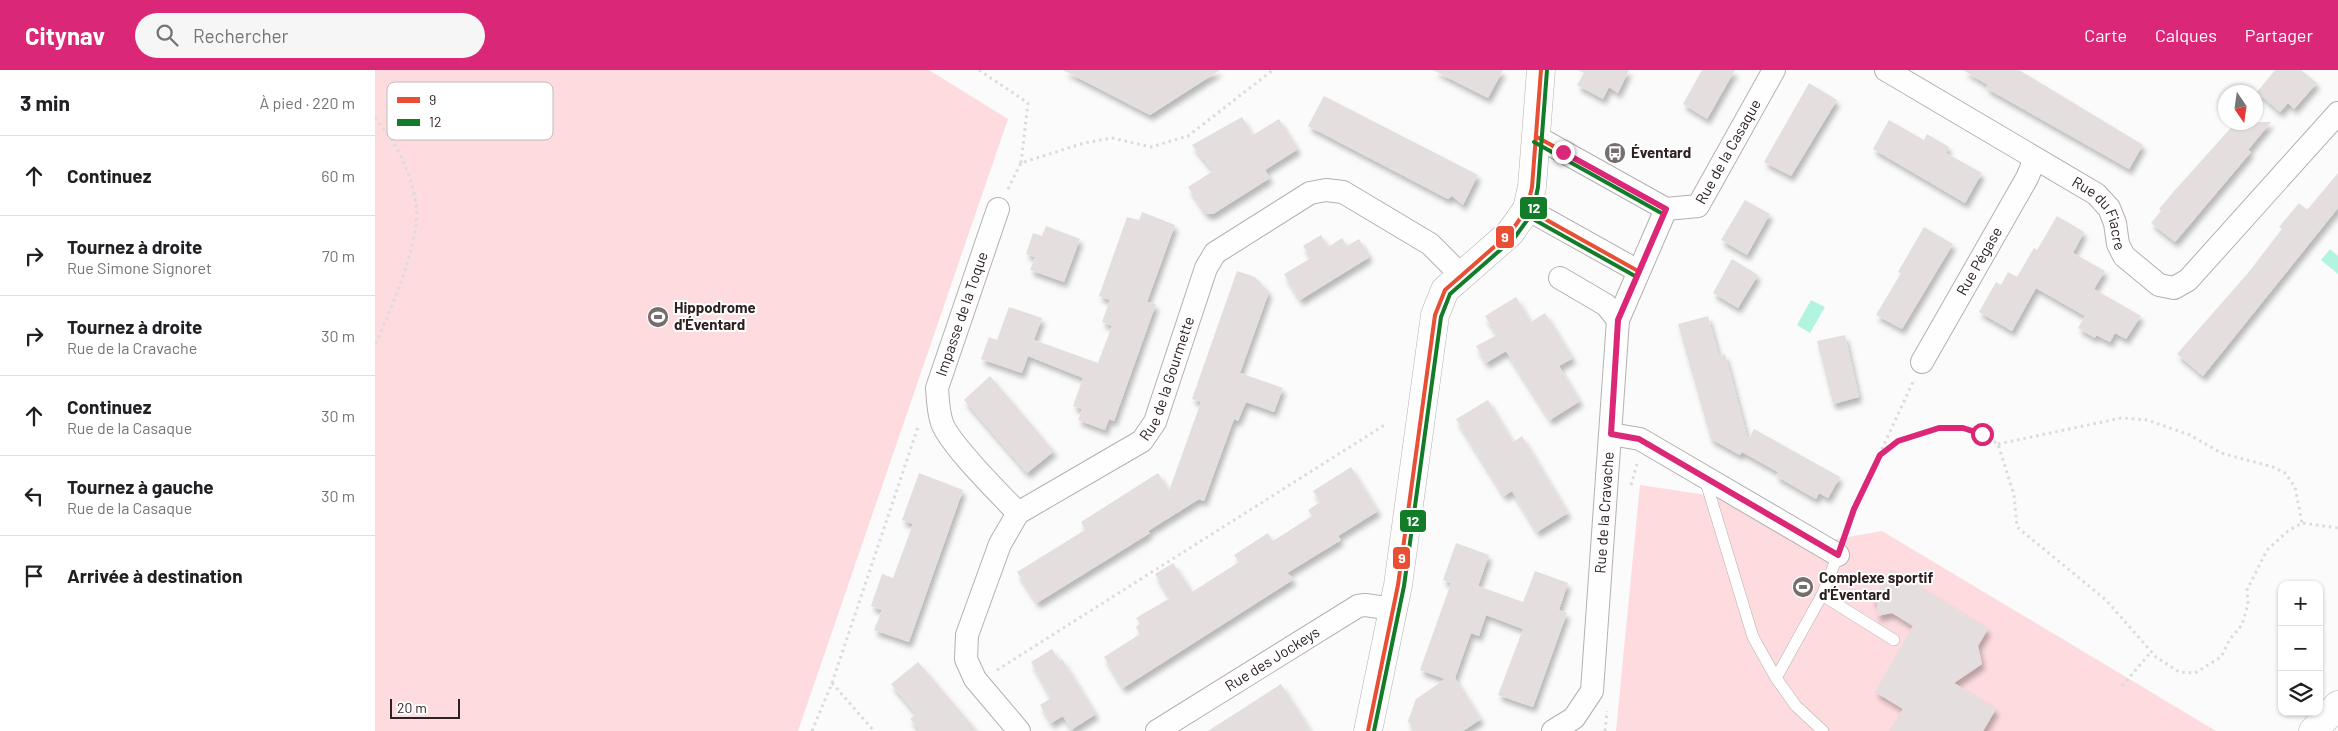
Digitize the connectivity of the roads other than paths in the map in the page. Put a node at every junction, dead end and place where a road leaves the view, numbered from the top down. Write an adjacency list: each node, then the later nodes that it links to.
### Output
1 (1541, 70): 5 (main road)
2 (1774, 70): 9 (street, Rue de la Casaque)
3 (1886, 70): 6 (street, Rue du Fiacre)
4 (2338, 113): 6 (street, Rue du Fiacre)
5 (1537, 137): 8 (main road); 9 (street)
6 (2035, 159): 14 (street, Rue Pégase)
7 (998, 209): 17 (street, Impasse de la Toque)
8 (1527, 209): 10 (street); 11 (main road)
9 (1666, 209): 10 (street)
10 (1638, 271): 13 (street)
11 (1461, 275): 17 (street, Rue de la Gourmette); 20 (main road)
12 (1560, 278): 13 (street)
13 (1618, 320): 15 (street, Rue de la Cravache)
14 (1921, 362)
15 (1611, 434): 16 (street); 27 (street, Rue de la Cravache)
16 (1705, 479): 18 (street); 22 (lane)
17 (1017, 513): 24 (street)
18 (1838, 555): 19 (lane)
19 (1822, 595): 21 (lane); 22 (lane)
20 (1394, 609): 25 (street, Rue des Jockeys); 26 (main road)
21 (1894, 640)
22 (1776, 678): 28 (lane)
23 (2338, 705): 29 (main road)
24 (1019, 731)
25 (1157, 731)
26 (1368, 731)
27 (1553, 731)
28 (1823, 731)
29 (2313, 731)

